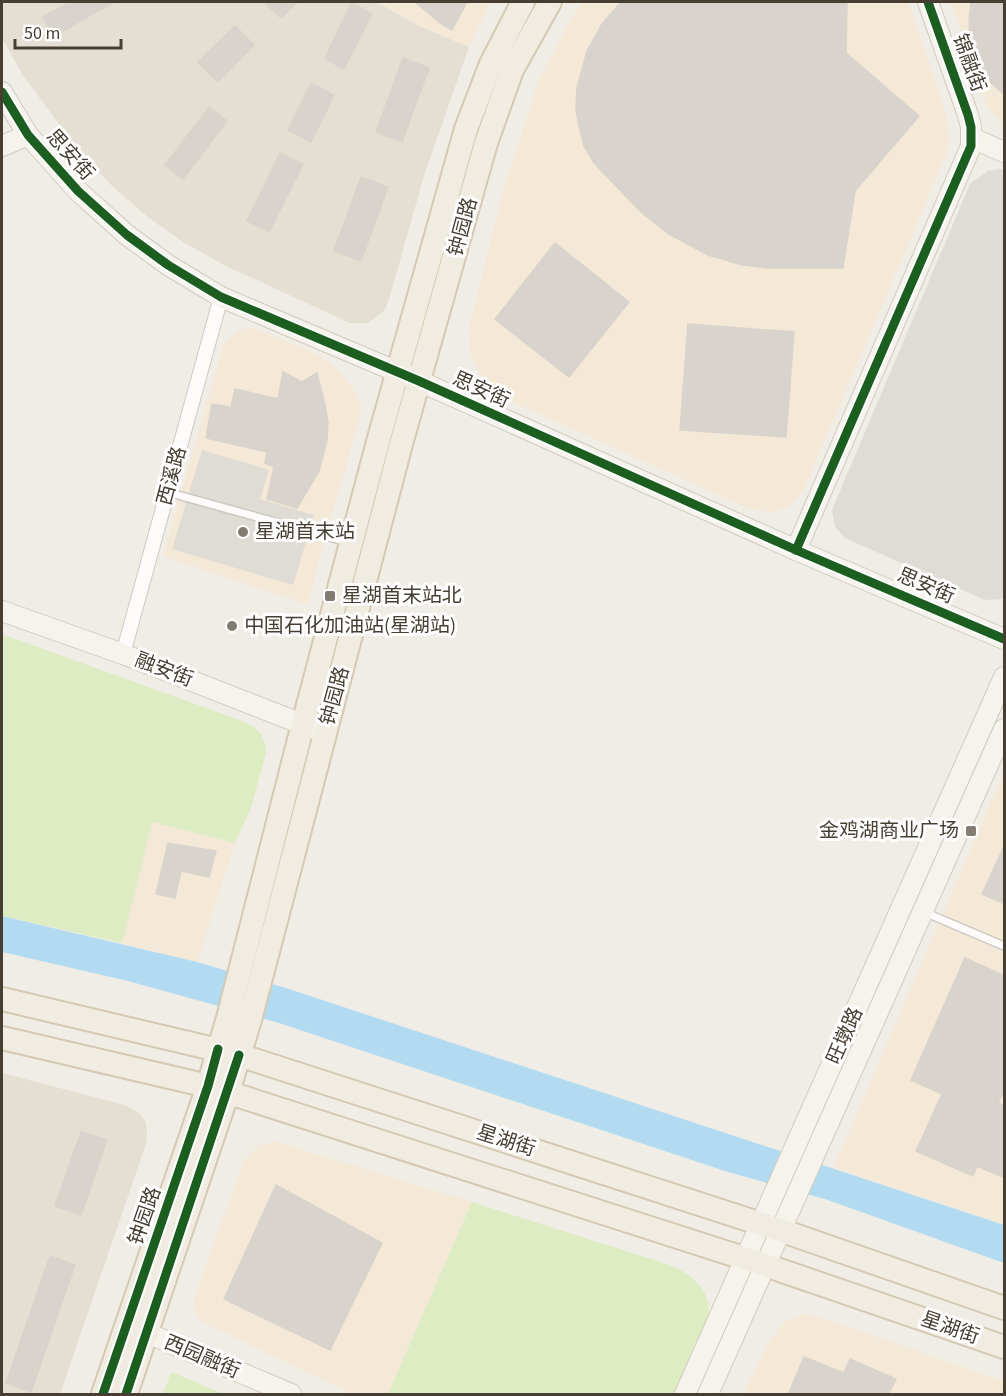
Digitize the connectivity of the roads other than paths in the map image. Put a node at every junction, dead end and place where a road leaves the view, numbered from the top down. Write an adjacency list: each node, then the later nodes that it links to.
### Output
1 (523, 2): 10 (main road, 钟园路)
2 (550, 2): 11 (main road, 钟园路)
3 (927, 2): 6 (street, 锦融街)
4 (2, 92): 5 (street, 思安街)
5 (28, 135): 7 (street); 9 (street, 思安街)
6 (972, 138): 8 (street); 14 (street)
7 (2, 146)
8 (1005, 152)
9 (221, 297): 10 (street, 思安街); 12 (street, 西溪路)
10 (397, 373): 11 (street, 思安街); 13 (main road, 钟园路)
11 (419, 381): 14 (street, 思安街); 21 (main road, 钟园路)
12 (167, 492): 13 (lane); 17 (street, 西溪路)
13 (351, 543): 19 (main road, 钟园路)
14 (796, 550): 16 (street, 思安街)
15 (2, 611): 17 (street, 融安街)
16 (1005, 639)
17 (123, 654): 19 (street, 融安街)
18 (1005, 677): 29 (street, 旺墩路)
19 (303, 724): 21 (street, 融安街); 25 (main road, 钟园路)
20 (1005, 729): 22 (street, 旺墩路)
21 (326, 733): 25 (main road, 钟园路)
22 (924, 911): 23 (lane); 29 (street, 旺墩路)
23 (1005, 946)
24 (2, 999): 27 (main road, 星湖街)
25 (239, 1019): 27 (main road, 钟园路)
26 (2, 1038): 28 (main road, 星湖街)
27 (229, 1052): 28 (main road, 钟园路); 29 (main road, 星湖街)
28 (218, 1089): 30 (main road, 星湖街); 32 (main road, 钟园路); 34 (main road, 钟园路)
29 (771, 1227): 30 (street, 旺墩路); 31 (main road, 星湖街)
30 (755, 1262): 33 (main road, 星湖街); 37 (street, 旺墩路); 38 (street, 旺墩路)
31 (1005, 1308)
32 (147, 1333): 35 (main road, 钟园路); 36 (street, 西园融街)
33 (1005, 1347)
34 (103, 1395)
35 (126, 1395)
36 (291, 1395)
37 (685, 1395)
38 (708, 1395)

